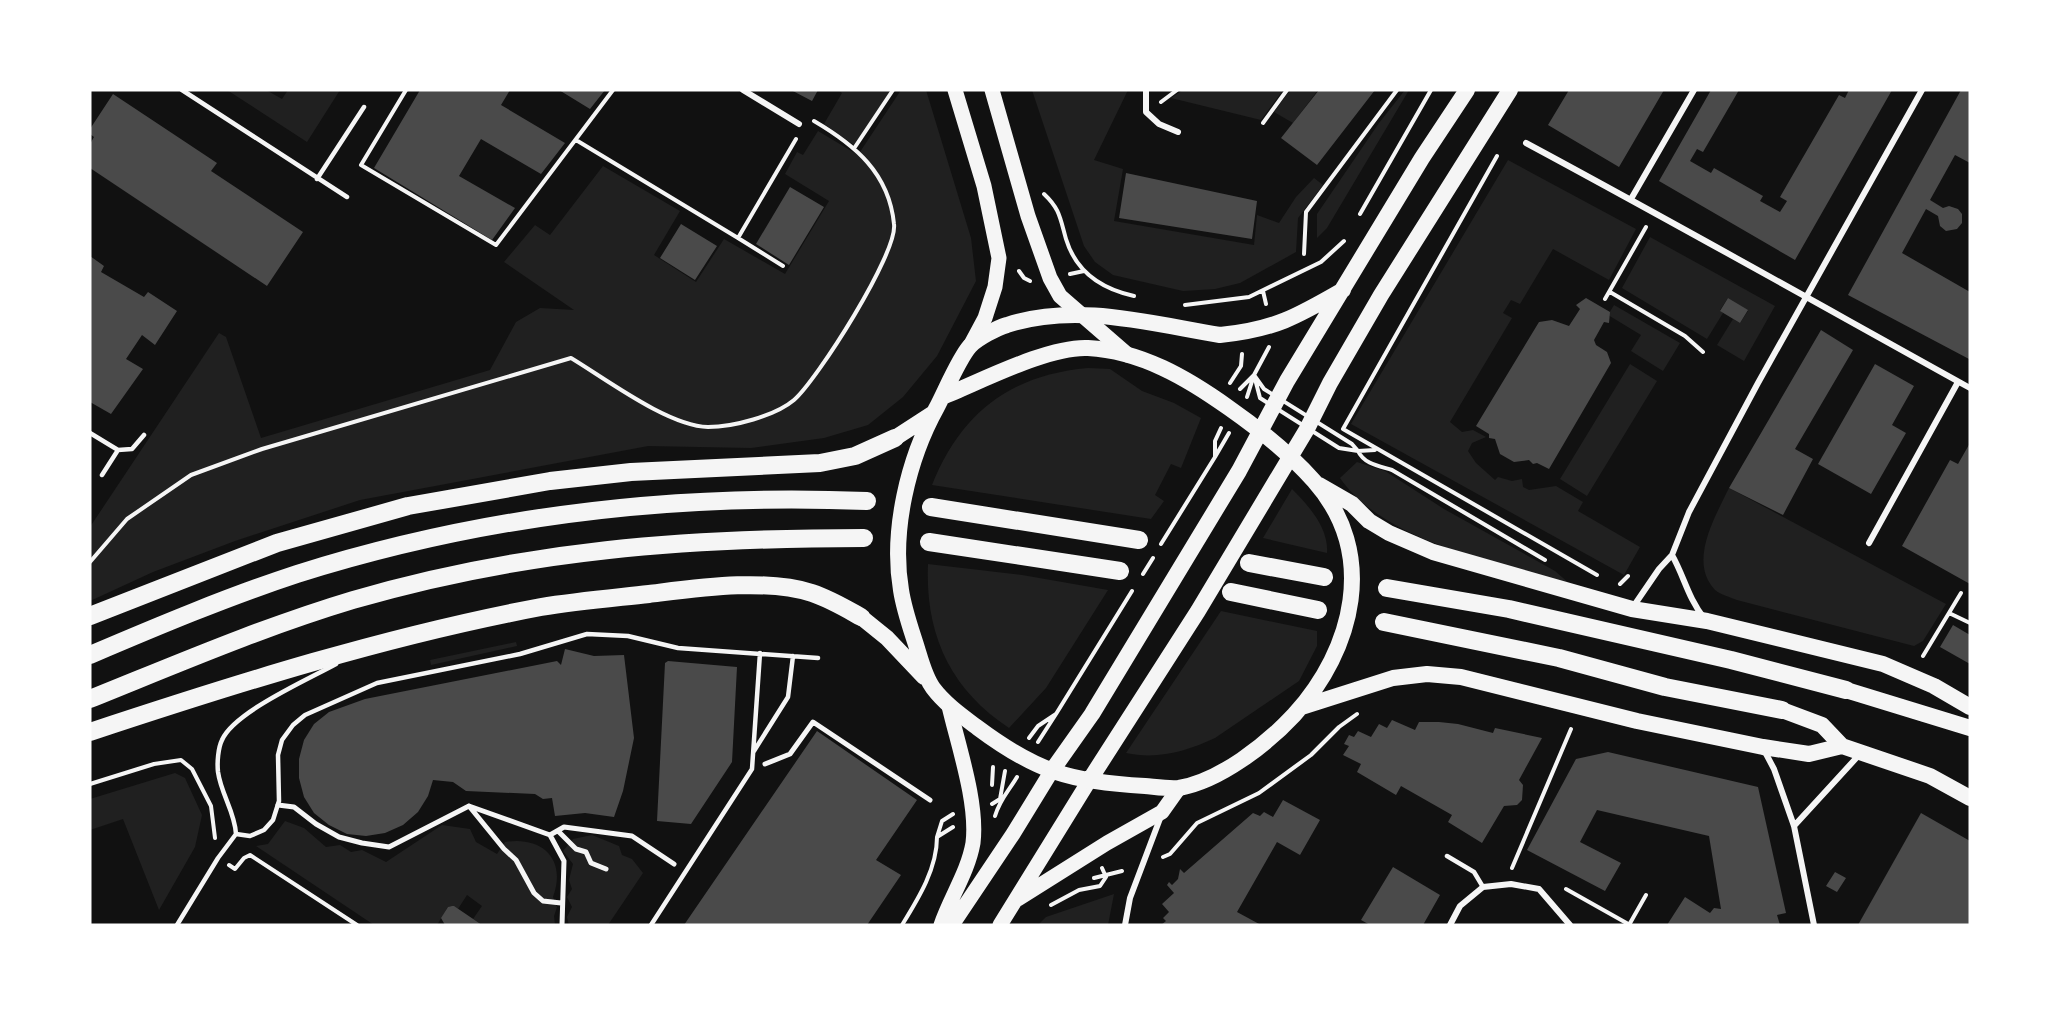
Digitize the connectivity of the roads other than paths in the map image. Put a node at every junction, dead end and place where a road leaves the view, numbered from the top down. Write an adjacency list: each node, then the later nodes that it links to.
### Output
1 (182, 90): 14 (lane)
2 (743, 90): 11 (street)
3 (955, 90): 20 (main road)
4 (992, 90): 19 (main road)
5 (1146, 90): 12 (street)
6 (1467, 90): 17 (highway)
7 (1510, 90): 30 (highway)
8 (1694, 90): 16 (street)
9 (1922, 90): 18 (street)
10 (364, 107): 14 (lane)
11 (799, 124)
12 (1178, 132)
13 (1526, 143): 16 (street)
14 (317, 179): 15 (lane)
15 (346, 197)
16 (1632, 199): 18 (street)
17 (1343, 290): 19 (highway); 25 (highway)
18 (1805, 298): 22 (street); 39 (street)
19 (1081, 314): 20 (highway); 21 (main road)
20 (970, 346): 24 (highway)
21 (1128, 355): 24 (highway); 25 (highway)
22 (1958, 382): 23 (street); 38 (street)
23 (1970, 388)
24 (938, 405): 28 (highway); 56 (highway)
25 (1260, 430): 30 (highway); 70 (highway)
26 (90, 433): 29 (lane)
27 (144, 435): 29 (lane)
28 (895, 438): 47 (highway)
29 (118, 450): 31 (lane)
30 (1288, 456): 32 (highway); 71 (highway)
31 (102, 475)
32 (1316, 483): 45 (highway); 61 (highway)
33 (867, 501): 53 (highway)
34 (931, 507): 36 (highway)
35 (864, 538): 58 (highway)
36 (1139, 540)
37 (929, 542): 41 (highway)
38 (1869, 543)
39 (1672, 555): 45 (street); 49 (street)
40 (1249, 562): 42 (highway)
41 (1120, 571)
42 (1324, 577)
43 (1387, 588): 57 (highway)
44 (1231, 592): 46 (highway)
45 (1632, 609): 49 (highway)
46 (1318, 610)
47 (90, 616)
48 (861, 617): 51 (highway); 56 (highway)
49 (1707, 621): 60 (highway)
50 (1384, 622): 62 (highway)
51 (369, 646): 64 (highway); 80 (lane)
52 (760, 653): 54 (lane); 67 (lane); 75 (lane)
53 (90, 655)
54 (794, 656): 55 (lane); 67 (lane)
55 (818, 658)
56 (930, 685): 59 (highway)
57 (1846, 690): 63 (highway)
58 (90, 699)
59 (949, 706): 70 (highway); 91 (main road)
60 (1970, 707)
61 (1300, 708): 66 (highway); 72 (highway)
62 (1782, 710): 65 (highway)
63 (1970, 728)
64 (90, 732)
65 (1842, 746): 66 (highway); 68 (highway)
66 (1762, 747): 78 (street)
67 (754, 751): 90 (lane)
68 (1862, 753): 73 (highway); 78 (street)
69 (765, 764): 74 (street)
70 (1051, 772): 71 (highway); 92 (main road)
71 (1089, 781): 72 (highway); 86 (main road)
72 (1179, 788): 77 (main road)
73 (1970, 798)
74 (930, 800)
75 (278, 805): 76 (street); 80 (lane)
76 (469, 806): 81 (street); 87 (street)
77 (1162, 812): 86 (main road); 94 (street)
78 (1794, 826): 97 (street)
79 (558, 831): 81 (street); 83 (street); 84 (street)
80 (237, 834): 88 (lane)
81 (550, 835): 87 (street)
82 (1448, 856): 85 (lane)
83 (674, 864)
84 (606, 869)
85 (1483, 887): 95 (street); 96 (street)
86 (1018, 899): 93 (main road)
87 (561, 903): 89 (street)
88 (177, 925)
89 (562, 925)
90 (651, 925)
91 (941, 925)
92 (952, 925)
93 (1000, 925)
94 (1125, 925)
95 (1450, 925)
96 (1570, 925)
97 (1814, 925)

